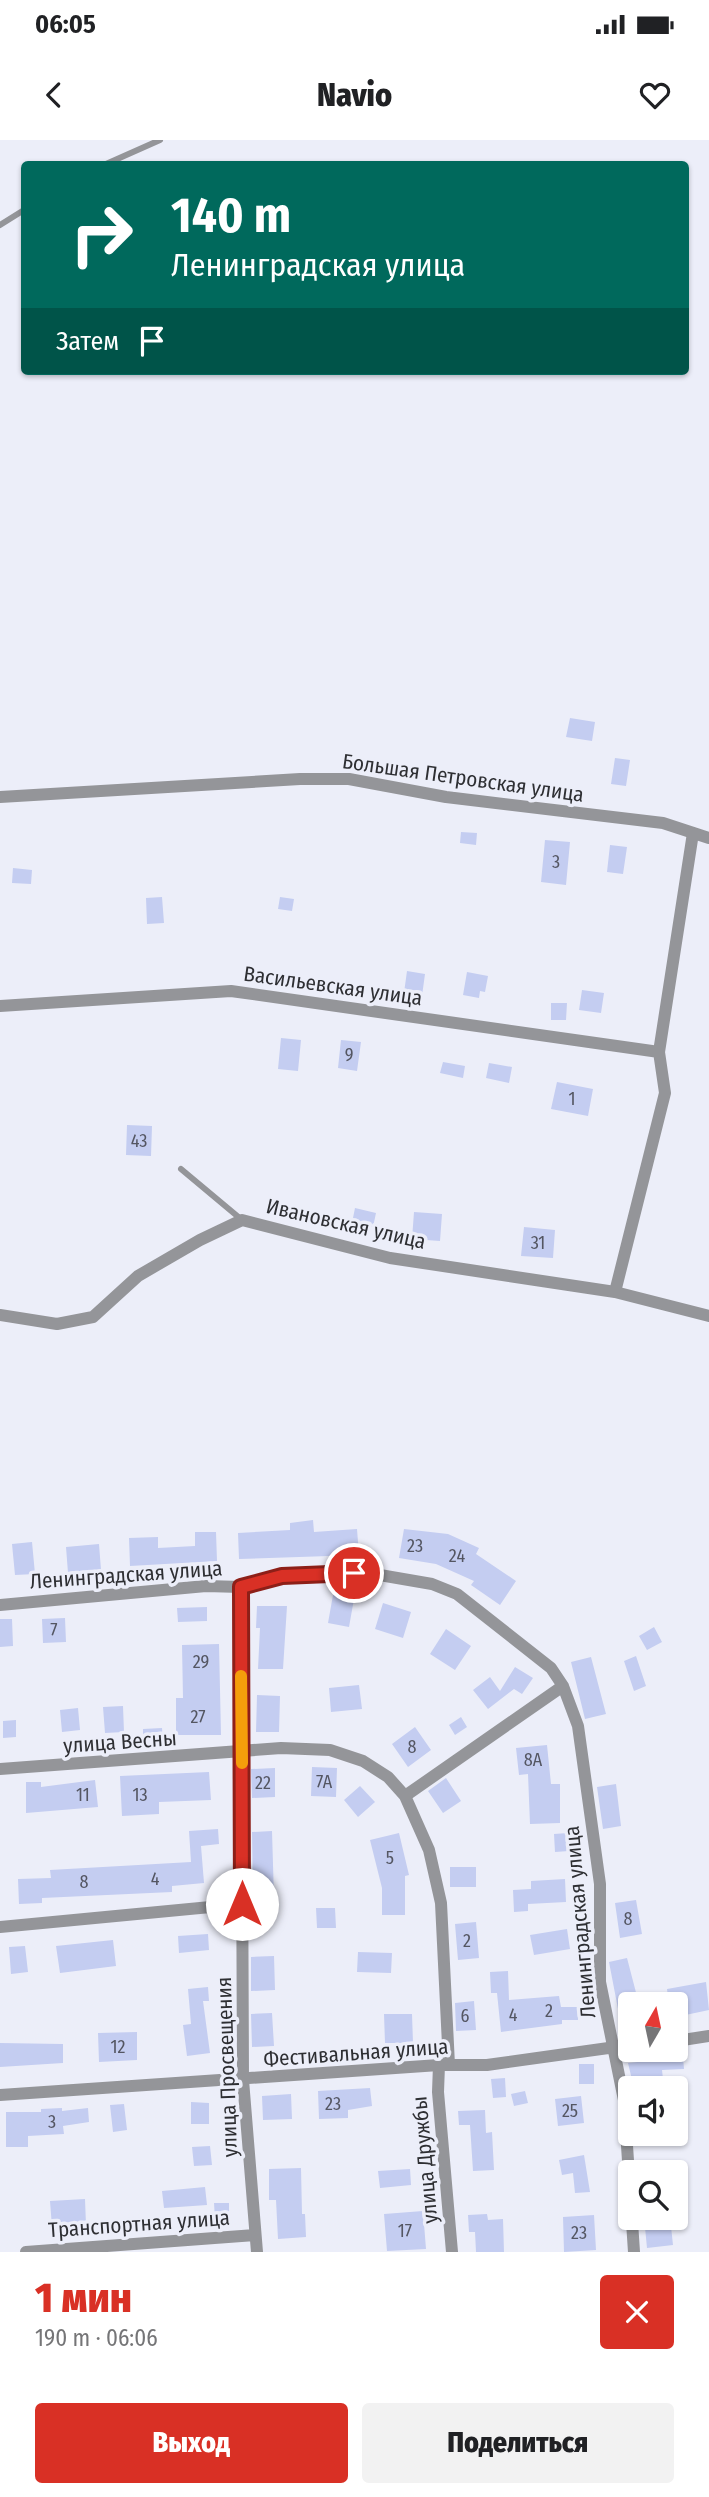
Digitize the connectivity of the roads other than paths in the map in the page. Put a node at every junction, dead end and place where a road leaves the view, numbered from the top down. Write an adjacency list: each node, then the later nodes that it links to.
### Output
1 (160, 140): 2 (lane)
2 (113, 161)
3 (21, 212): 4 (lane)
4 (0, 225)
5 (0, 797): 6 (street, Большая Петровская улица)
6 (693, 833): 7 (street, Большая Петровская улица); 9 (street)
7 (709, 838)
8 (0, 1006): 9 (street, Васильевская улица)
9 (659, 1052): 12 (street)
10 (180, 1169): 11 (lane)
11 (242, 1220): 12 (street, Ивановская улица); 13 (street, Ивановская улица)
12 (615, 1292): 14 (street, Ивановская улица)
13 (0, 1315)
14 (709, 1315)
15 (241, 1587): 16 (street, Ленинградская улица); 17 (street, Ленинградская улица); 18 (street, улица Просвещения)
16 (0, 1605)
17 (564, 1686): 20 (street); 26 (street, Ленинградская улица)
18 (242, 1753): 19 (street, улица Весны); 20 (street, улица Весны); 21 (street, улица Просвещения)
19 (0, 1769)
20 (405, 1796): 27 (street, улица Дружбы)
21 (242, 1904): 22 (street); 28 (street, улица Просвещения)
22 (0, 1927)
23 (709, 2036): 24 (street)
24 (688, 2039)
25 (618, 2046): 26 (street, Фестивальная улица)
26 (612, 2047): 27 (street, Фестивальная улица); 34 (street, Ленинградская улица)
27 (444, 2065): 28 (street, Фестивальная улица); 33 (street, улица Дружбы)
28 (243, 2081): 29 (street, Фестивальная улица); 30 (street, улица Просвещения)
29 (0, 2095)
30 (255, 2235): 31 (street, Транспортная улица); 32 (street, улица Просвещения)
31 (26, 2252)
32 (257, 2252)
33 (452, 2252)
34 (634, 2252)

